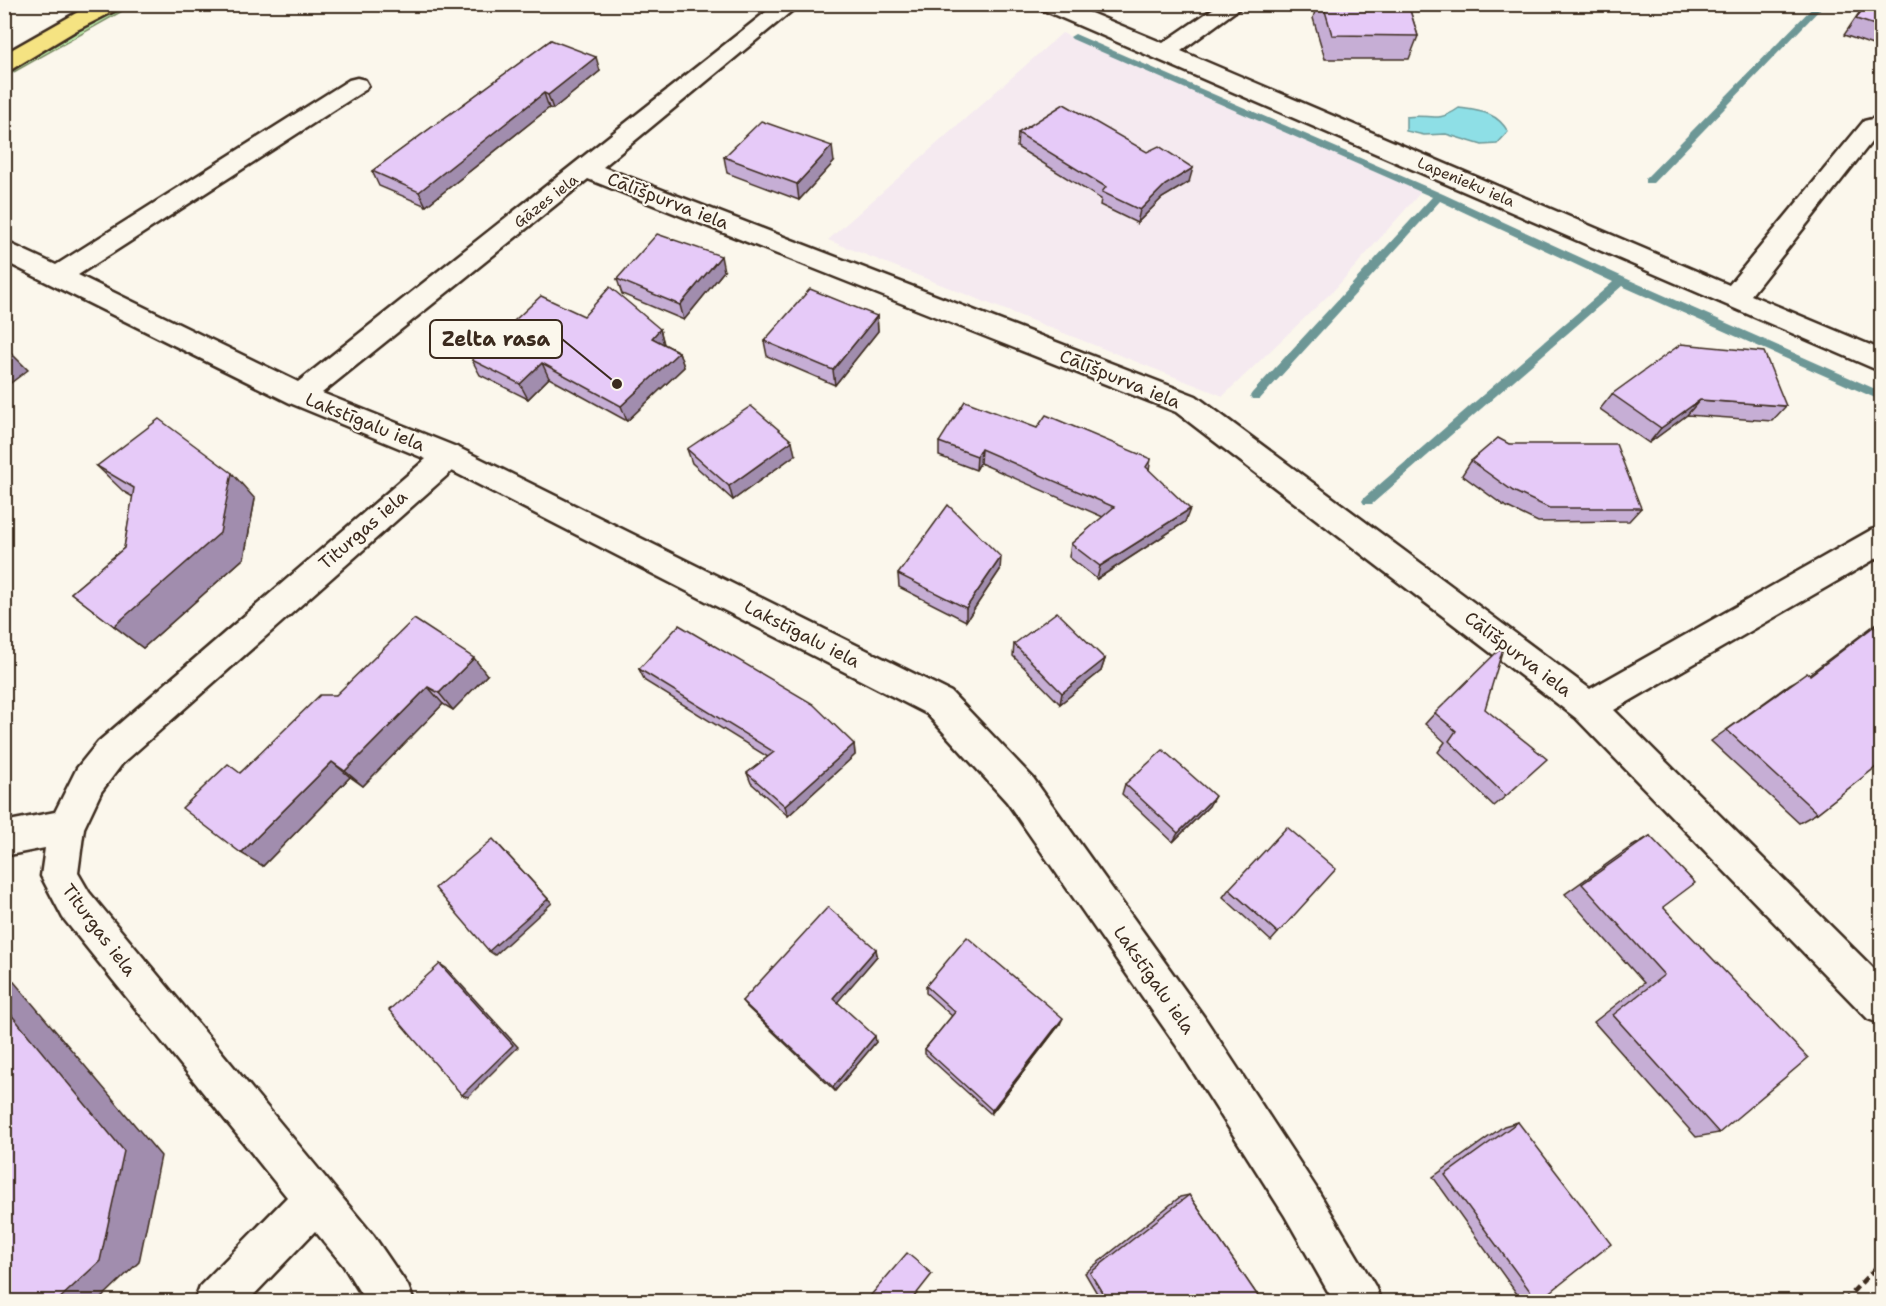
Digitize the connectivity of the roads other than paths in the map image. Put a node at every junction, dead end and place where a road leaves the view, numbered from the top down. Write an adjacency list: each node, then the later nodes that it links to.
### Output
1 (110, 4): 6 (main road)
2 (790, 4): 9 (street, Gāzes iela)
3 (1049, 4): 5 (street, Lapenieku iela)
4 (1235, 4): 5 (street)
5 (1165, 52): 12 (street, Lapenieku iela)
6 (4, 64)
7 (357, 85): 11 (street)
8 (1872, 126): 12 (street)
9 (586, 169): 14 (street, Gāzes iela); 17 (street, Cālīšpurva iela)
10 (4, 250): 11 (street, Lakstīgalu iela)
11 (57, 276): 14 (street, Lakstīgalu iela)
12 (1734, 298): 13 (street, Lapenieku iela)
13 (1881, 362)
14 (300, 396): 15 (street, Lakstīgalu iela)
15 (449, 456): 18 (street, Titurgas iela); 24 (street, Lakstīgalu iela)
16 (1881, 539): 17 (street, Cālīšpurva iela)
17 (1588, 707): 20 (street, Cālīšpurva iela)
18 (66, 827): 19 (street); 21 (street, Titurgas iela)
19 (4, 839)
20 (1881, 1005)
21 (316, 1198): 22 (street); 23 (street, Titurgas iela)
22 (216, 1302)
23 (392, 1302)
24 (1359, 1302)

